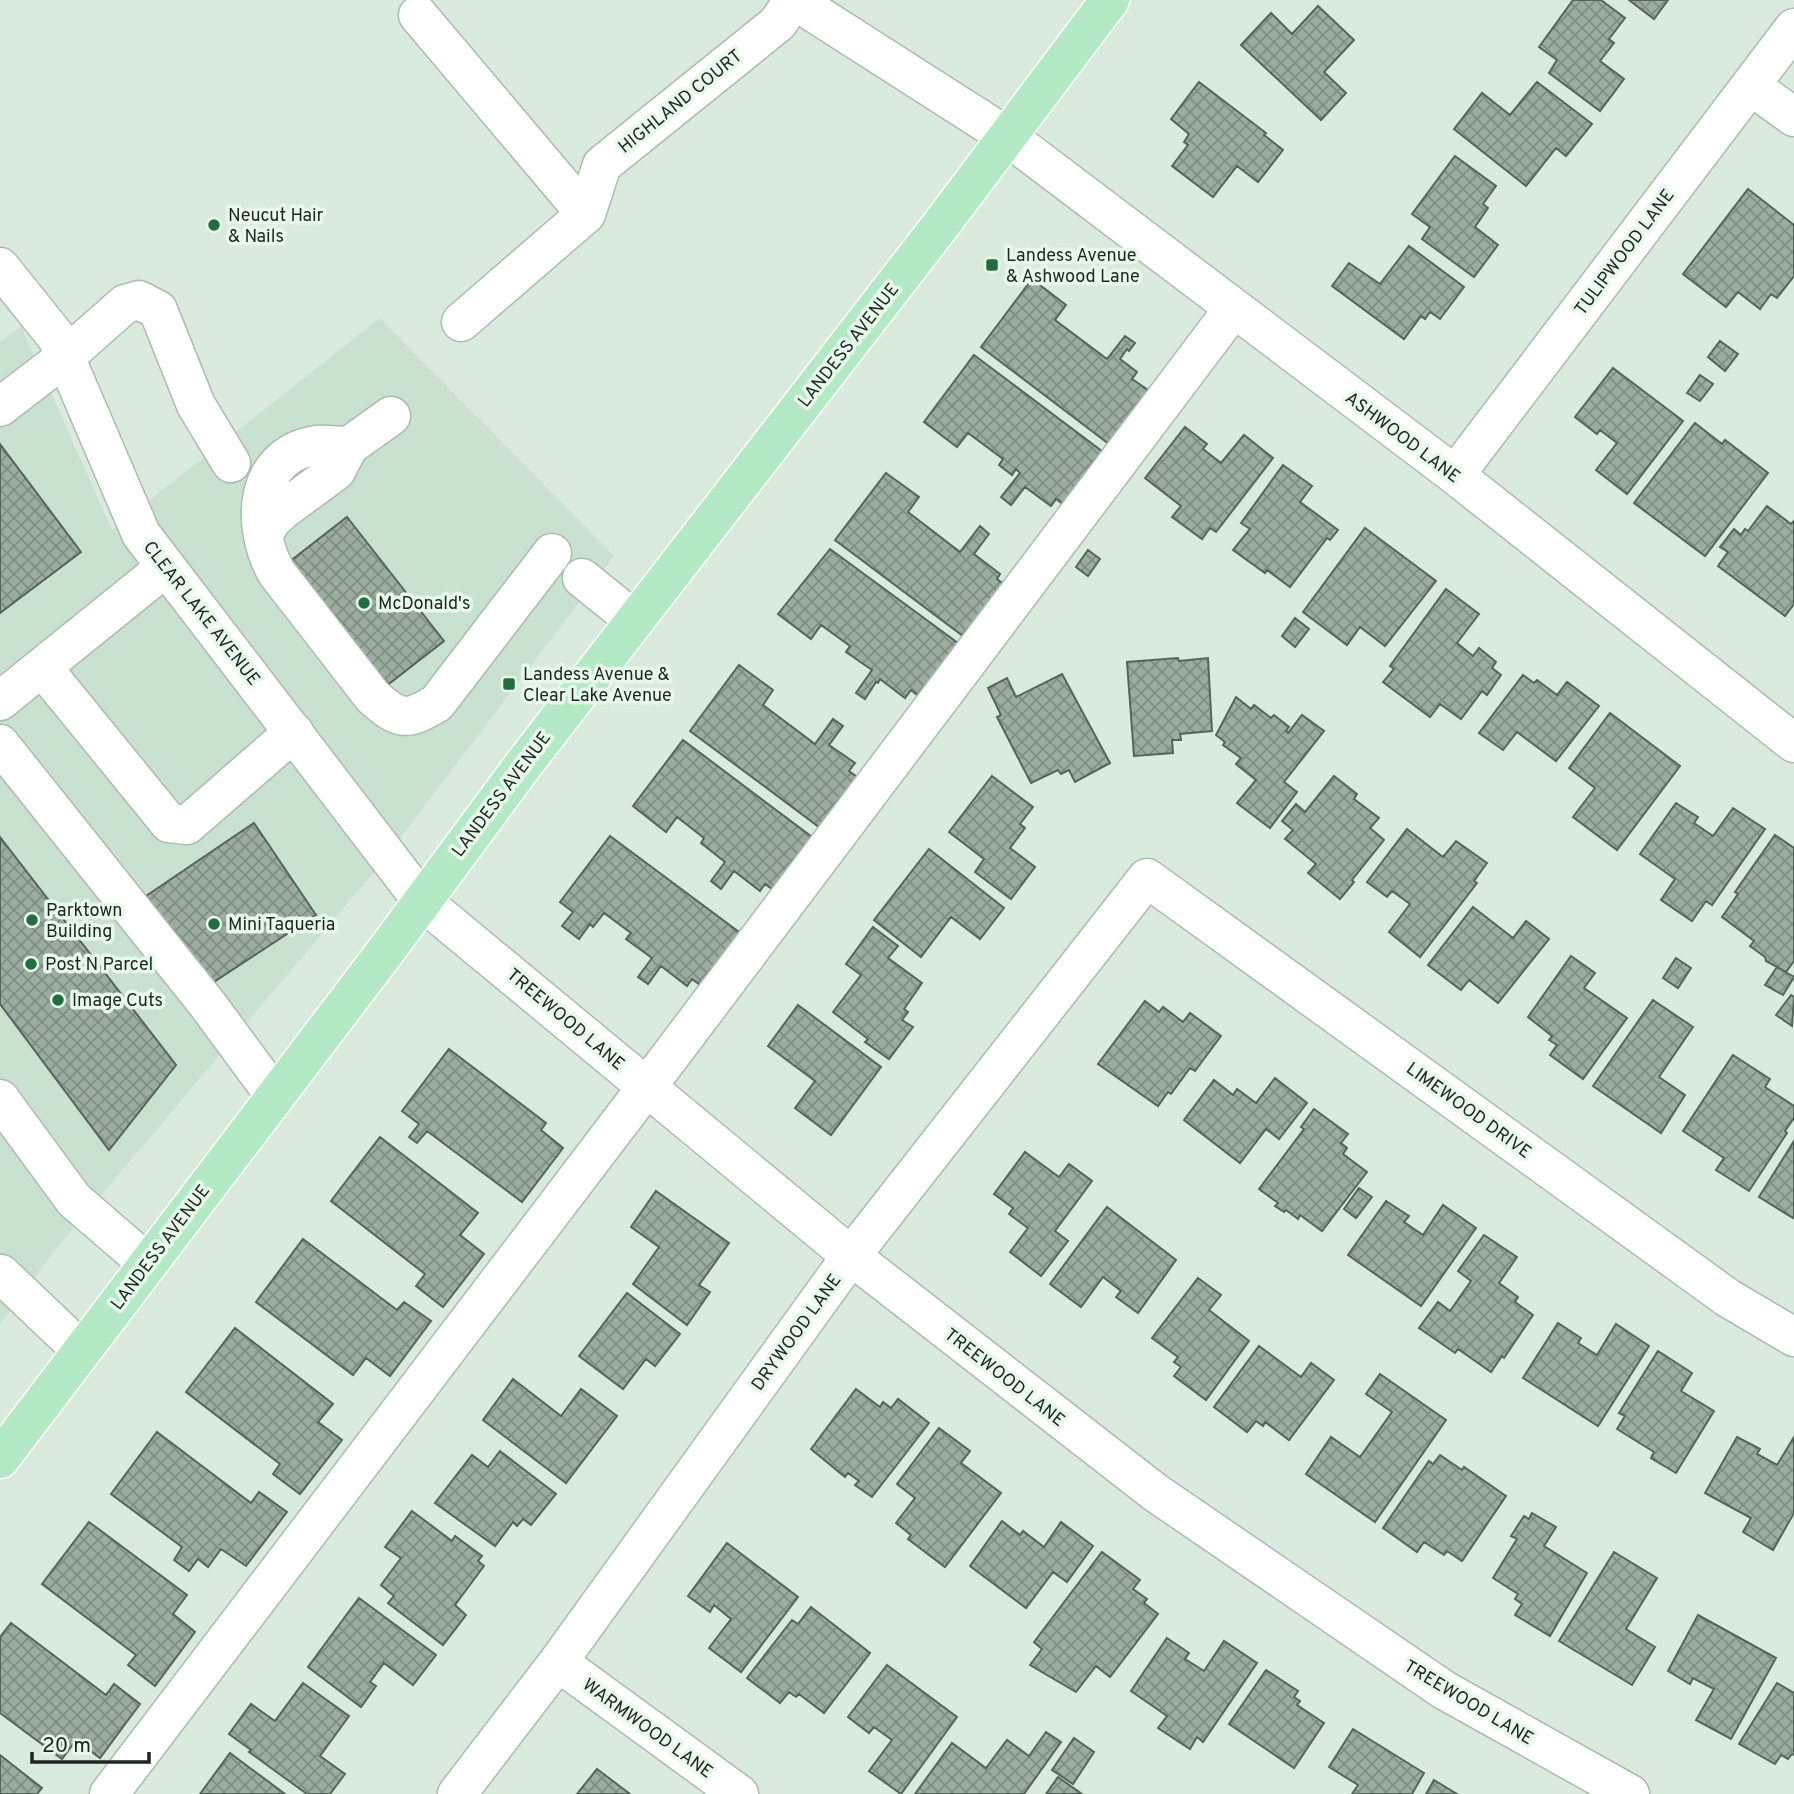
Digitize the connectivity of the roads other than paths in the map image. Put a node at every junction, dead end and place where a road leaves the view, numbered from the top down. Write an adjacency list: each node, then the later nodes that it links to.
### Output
1 (793, 0): 7 (street, HIGHLAND COURT); 8 (street, HIGHLAND COURT)
2 (1110, 0): 7 (main road, LANDESS AVENUE)
3 (418, 15): 8 (street)
4 (1794, 28): 5 (street, TULIPWOOD LANE)
5 (1751, 86): 6 (street); 16 (street, TULIPWOOD LANE)
6 (1794, 117)
7 (1008, 136): 10 (street, ASHWOOD LANE); 20 (main road, LANDESS AVENUE)
8 (586, 214): 11 (street)
9 (0, 267): 12 (street, CLEAR LAKE AVENUE)
10 (1234, 308): 16 (street, ASHWOOD LANE); 28 (street)
11 (461, 322)
12 (65, 357): 13 (street); 15 (street); 18 (street, CLEAR LAKE AVENUE)
13 (0, 407)
14 (391, 416): 17 (street)
15 (232, 463)
16 (1455, 475): 24 (street, ASHWOOD LANE)
17 (552, 553)
18 (166, 567): 21 (street); 23 (street, CLEAR LAKE AVENUE)
19 (582, 578): 20 (street)
20 (634, 621): 27 (main road, LANDESS AVENUE)
21 (42, 667): 22 (street); 23 (street)
22 (0, 701)
23 (294, 733): 27 (street, CLEAR LAKE AVENUE)
24 (1794, 743)
25 (0, 744): 29 (street)
26 (1147, 878): 31 (street, DRYWOOD LANE); 34 (street, LIMEWOOD DRIVE)
27 (422, 901): 28 (street, TREEWOOD LANE); 29 (main road, LANDESS AVENUE)
28 (647, 1087): 31 (street, TREEWOOD LANE); 38 (street)
29 (275, 1096): 32 (main road, LANDESS AVENUE)
30 (0, 1098): 32 (street)
31 (851, 1256): 37 (street, DRYWOOD LANE); 41 (street, TREEWOOD LANE)
32 (147, 1264): 35 (main road, LANDESS AVENUE)
33 (1, 1275): 35 (street)
34 (1794, 1336)
35 (82, 1351): 36 (main road, LANDESS AVENUE)
36 (0, 1459)
37 (558, 1662): 39 (street, DRYWOOD LANE); 40 (street, WARMWOOD LANE)
38 (108, 1794)
39 (457, 1794)
40 (738, 1794)
41 (1630, 1794)

